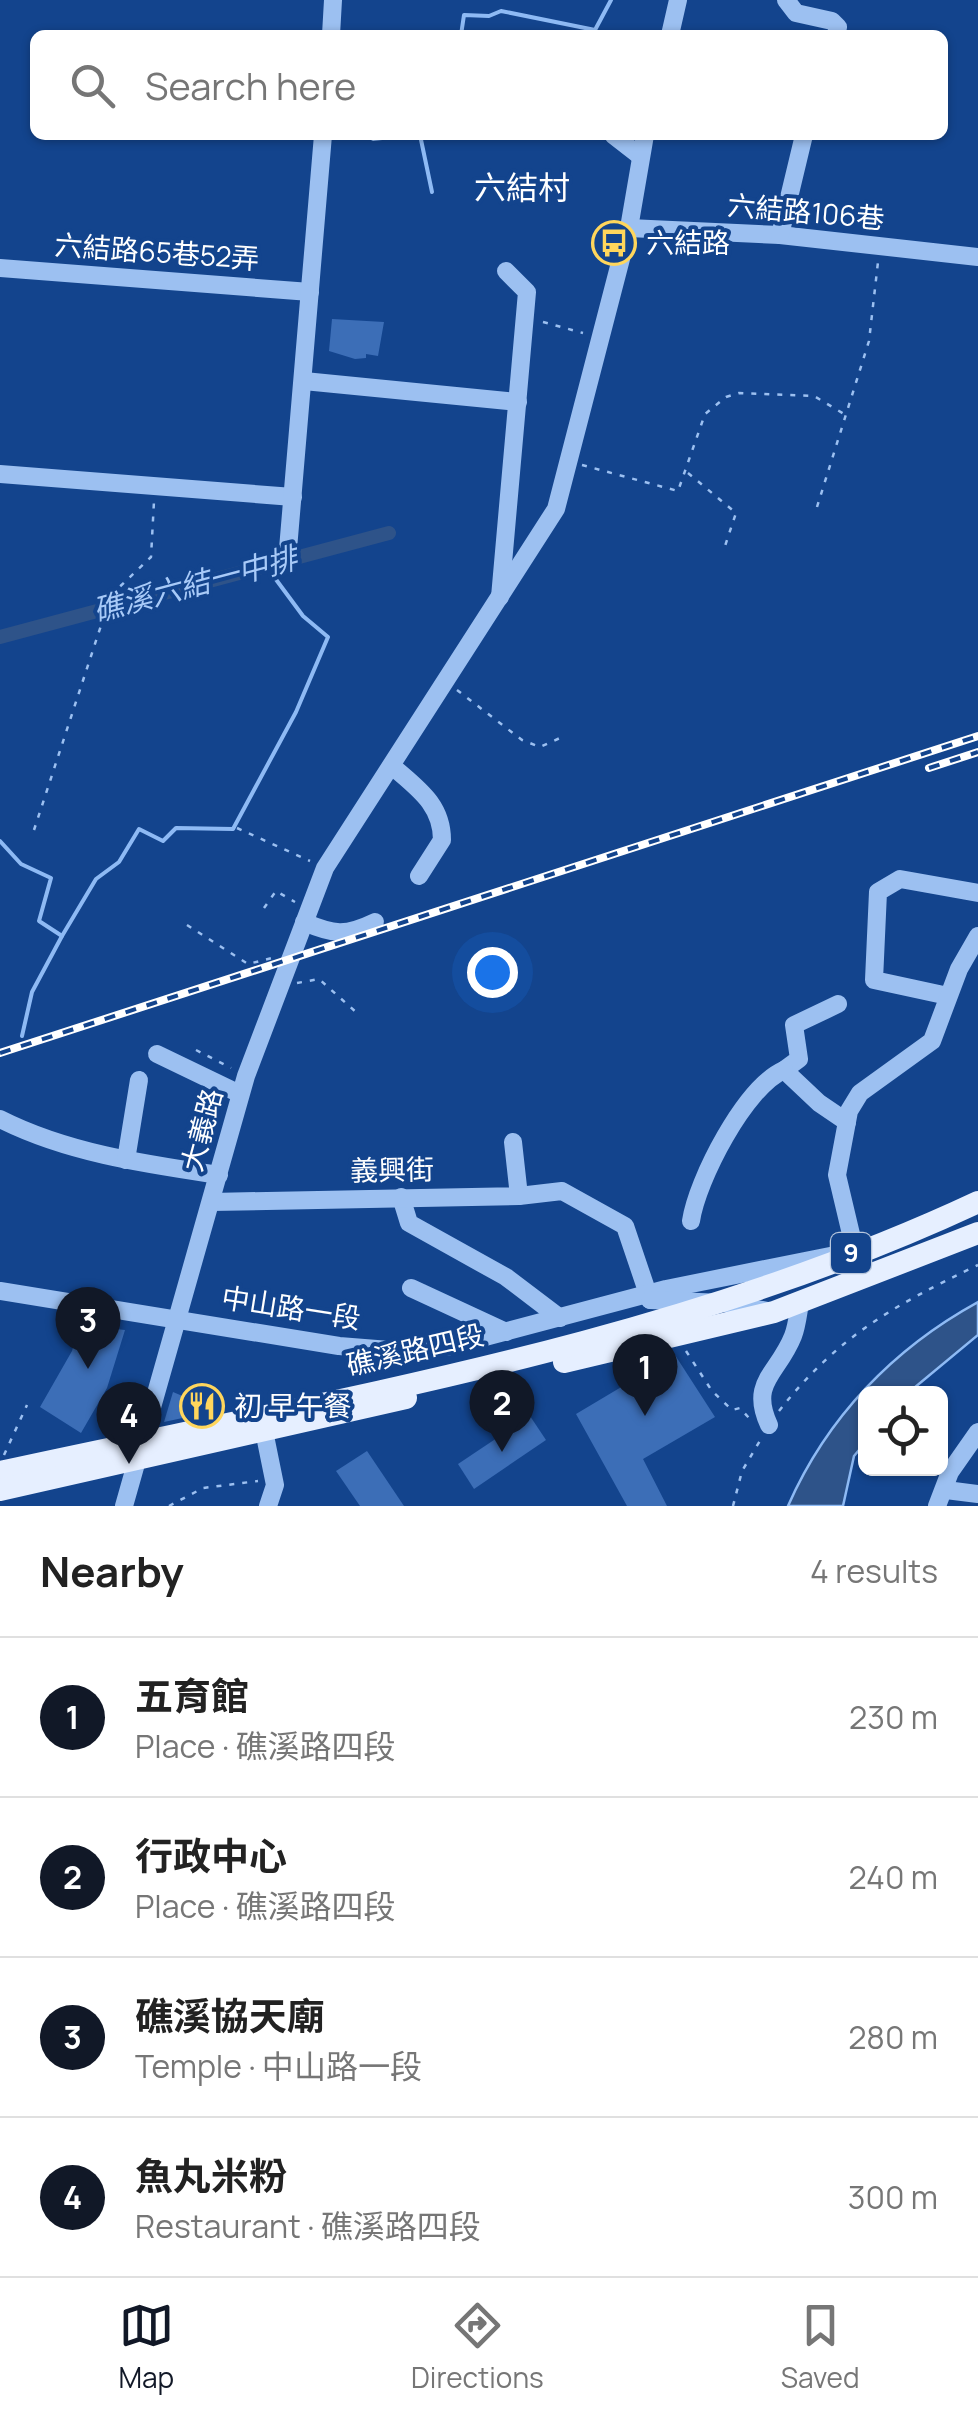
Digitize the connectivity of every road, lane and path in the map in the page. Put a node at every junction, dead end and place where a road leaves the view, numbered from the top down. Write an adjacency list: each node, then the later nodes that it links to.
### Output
1 (334, 0): 4 (street)
2 (678, 0): 5 (street)
3 (786, 0): 6 (street)
4 (331, 30)
5 (671, 30)
6 (837, 30)
7 (323, 140): 18 (street)
8 (619, 140): 11 (street)
9 (645, 140): 11 (street)
10 (803, 140): 13 (street)
11 (640, 156): 12 (street)
12 (629, 228): 13 (street, 六結路106巷); 20 (street)
13 (780, 235): 14 (street, 六結路106巷)
14 (880, 246): 15 (street, 六結路106巷); 23 (path)
15 (978, 258)
16 (0, 268): 18 (street, 六結路65巷52弄)
17 (506, 271): 19 (street)
18 (310, 292): 21 (street)
19 (527, 318): 20 (path); 22 (street)
20 (602, 338): 24 (street)
21 (304, 381): 22 (street); 28 (street)
22 (518, 402): 32 (street)
23 (844, 414): 25 (path); 29 (path)
24 (572, 462): 25 (path); 32 (street)
25 (687, 472): 31 (path)
26 (0, 474): 27 (street)
27 (154, 486): 28 (street); 37 (path)
28 (293, 498): 30 (street)
29 (817, 507)
30 (288, 548)
31 (724, 552)
32 (500, 602): 33 (street)
33 (446, 684): 34 (path); 35 (street)
34 (560, 738)
35 (392, 766): 38 (street); 39 (street)
36 (236, 828): 38 (path)
37 (34, 830)
38 (325, 868): 42 (street)
39 (419, 876)
40 (978, 893): 48 (street)
41 (264, 908): 42 (path)
42 (307, 916): 43 (street); 46 (street)
43 (375, 922)
44 (187, 925): 46 (path)
45 (978, 936): 48 (street)
46 (291, 956): 47 (street, 大義路)
47 (280, 987): 50 (path); 55 (street, 大義路)
48 (948, 996): 57 (street)
49 (838, 1004): 53 (street)
50 (357, 1013)
51 (196, 1050): 55 (path)
52 (157, 1054): 55 (street)
53 (784, 1070): 57 (street); 65 (street)
54 (139, 1080): 59 (street)
55 (243, 1085): 60 (street, 大義路)
56 (0, 1120): 59 (street)
57 (847, 1122): 67 (street)
58 (513, 1142): 61 (street)
59 (126, 1160): 60 (street)
60 (218, 1174): 63 (street, 大義路)
61 (519, 1196): 62 (street, 義興街); 71 (street, 義興街)
62 (401, 1197): 63 (street, 義興街); 76 (street)
63 (211, 1202): 75 (street, 大義路)
64 (978, 1202): 67 (main road, 9)
65 (691, 1221)
66 (978, 1233): 73 (main road, 9)
67 (855, 1251): 71 (street, 中山路一段); 72 (main road, 9)
68 (978, 1266): 82 (path)
69 (411, 1288): 77 (street)
70 (0, 1291): 75 (street, 中山路一段)
71 (650, 1296): 72 (street, 中山路一段); 76 (street, 中山路一段)
72 (723, 1303): 74 (street, 中山路一段); 81 (main road, 礁溪路四段 / 9)
73 (800, 1304): 74 (main road, 9); 82 (street)
74 (774, 1312): 78 (main road, 礁溪路四段 / 9)
75 (176, 1318): 77 (street, 中山路一段); 84 (street, 大義路)
76 (560, 1318): 77 (street, 中山路一段)
77 (506, 1332)
78 (682, 1336): 80 (path); 81 (main road, 礁溪路四段 / 9)
79 (27, 1405): 86 (path)
80 (740, 1408)
81 (262, 1424): 84 (main road, 礁溪路四段 / 9); 85 (street)
82 (768, 1425): 92 (path)
83 (978, 1432): 88 (street)
84 (139, 1450): 86 (main road, 礁溪路四段 / 9); 89 (street, 大義路)
85 (274, 1480): 90 (path); 91 (street)
86 (4, 1486)
87 (978, 1494): 88 (street)
88 (942, 1498)
89 (124, 1506)
90 (169, 1506)
91 (268, 1506)
92 (733, 1506)

